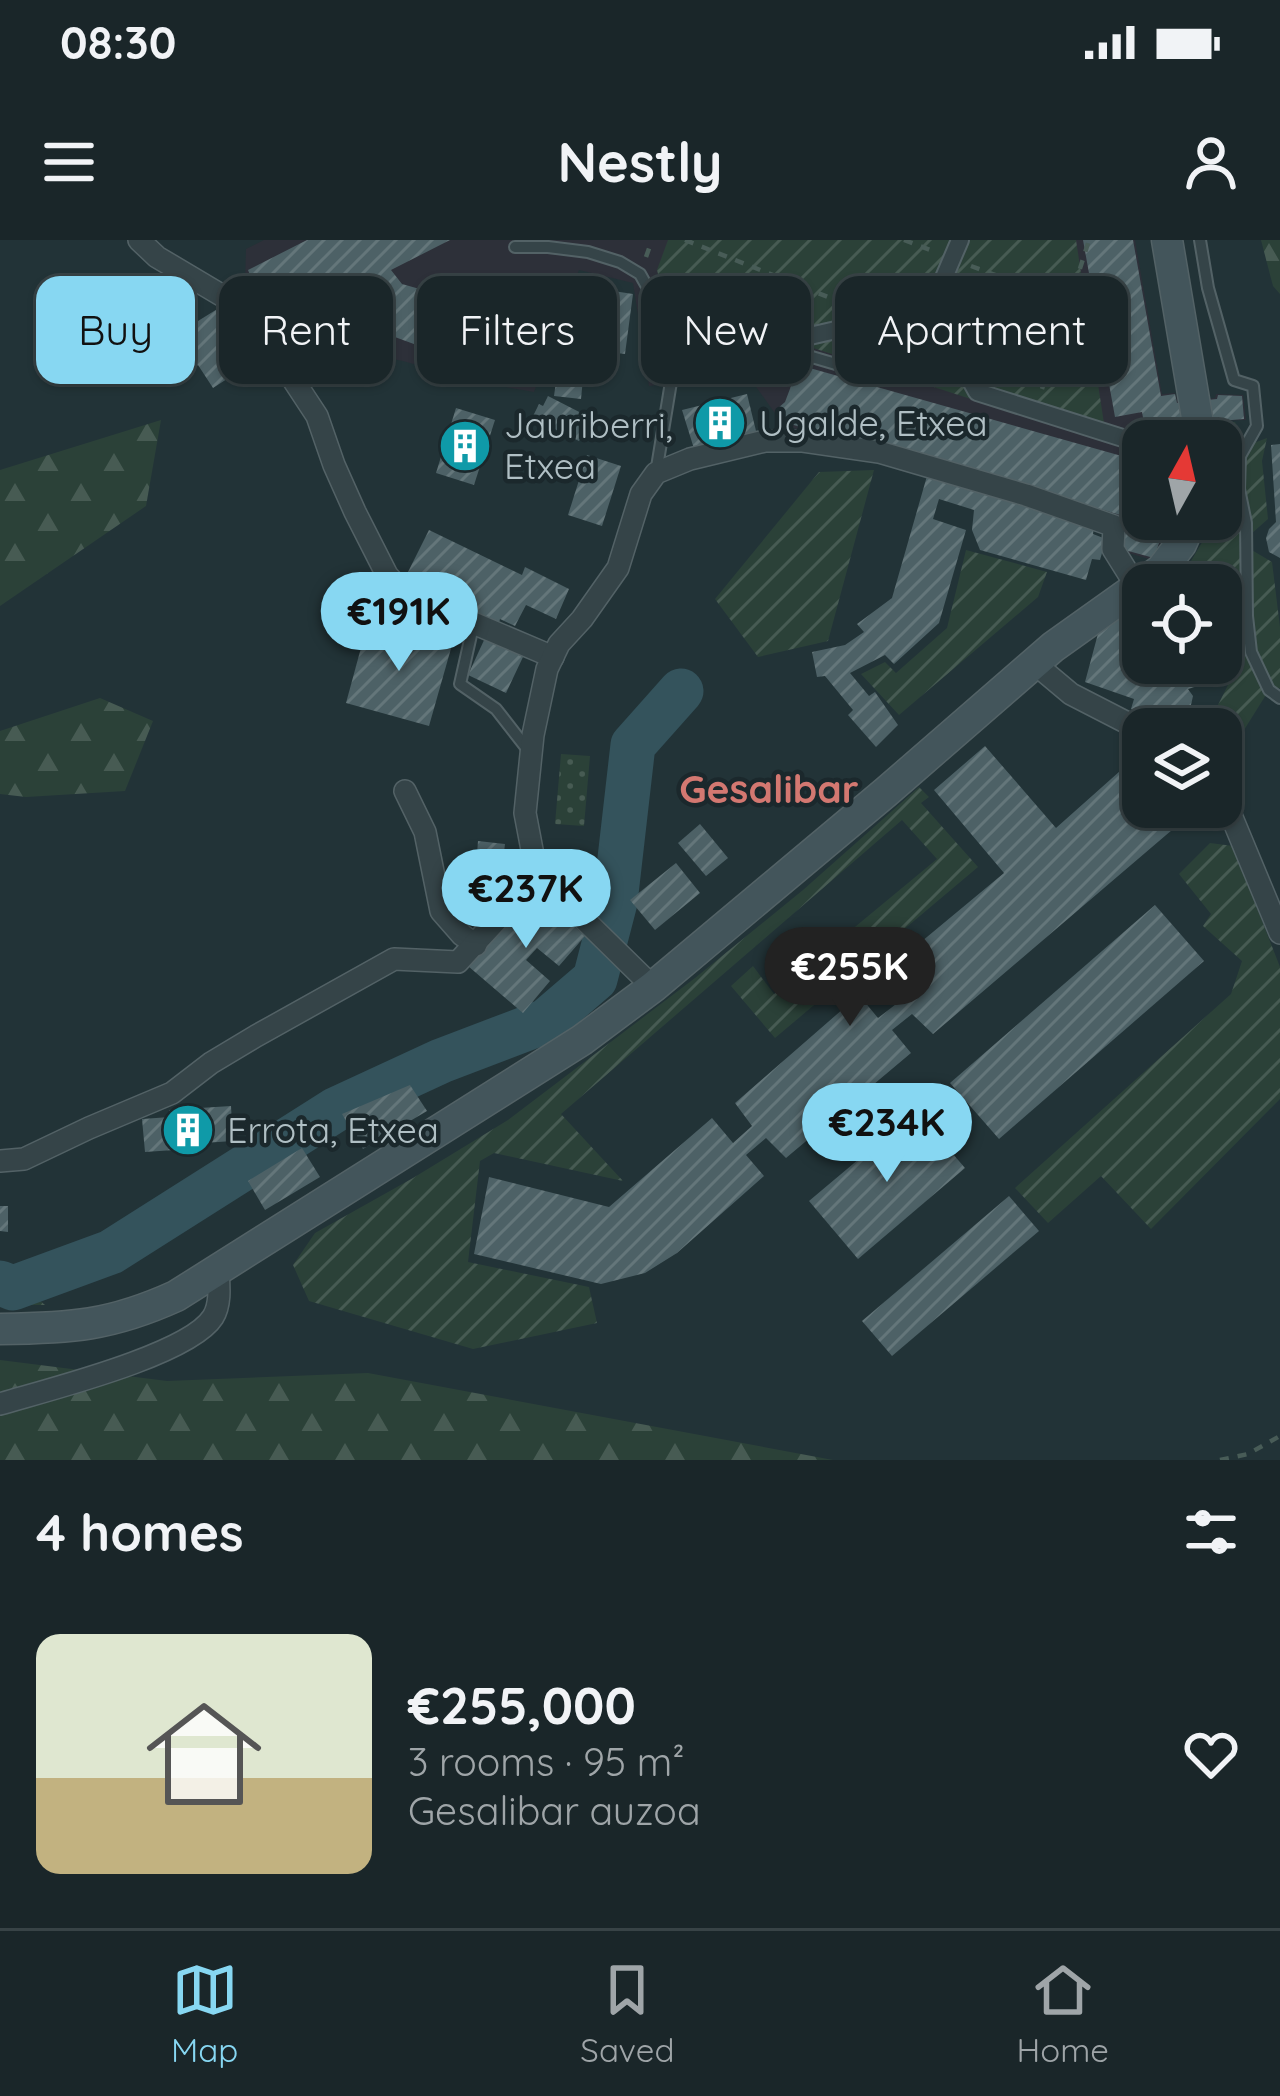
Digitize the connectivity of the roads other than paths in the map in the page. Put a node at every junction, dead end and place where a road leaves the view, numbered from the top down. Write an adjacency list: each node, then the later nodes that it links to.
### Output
1 (139, 240): 15 (street)
2 (960, 240): 7 (street)
3 (1167, 240): 10 (main road)
4 (1200, 240): 18 (lane)
5 (514, 247): 6 (lane)
6 (641, 276)
7 (945, 276)
8 (671, 384): 12 (lane)
9 (973, 384): 11 (street)
10 (1198, 420)
11 (1122, 438)
12 (656, 473): 13 (street); 16 (street)
13 (1122, 564)
14 (1122, 599): 17 (main road)
15 (474, 622): 16 (street); 20 (lane)
16 (553, 657): 20 (street)
17 (1034, 663): 19 (street); 26 (main road)
18 (1280, 698)
19 (1122, 720)
20 (532, 754): 23 (street)
21 (405, 791): 25 (street)
22 (1237, 828): 24 (street)
23 (540, 873): 25 (street); 26 (street)
24 (1280, 933)
25 (476, 945): 27 (street)
26 (652, 987): 28 (main road)
27 (0, 1161)
28 (218, 1271): 29 (main road); 30 (street)
29 (0, 1329)
30 (0, 1404)

